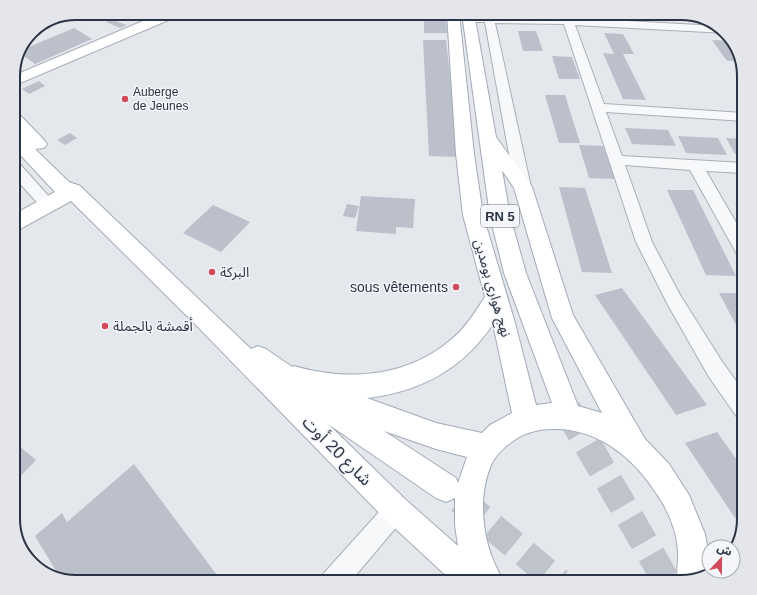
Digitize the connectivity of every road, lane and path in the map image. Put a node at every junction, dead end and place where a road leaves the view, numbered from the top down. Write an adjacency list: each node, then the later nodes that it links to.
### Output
1 (153, 20): 8 (main road)
2 (463, 20): 23 (main road, نهج هواري بومدين / RN 5)
3 (464, 20): 12 (main road, نهج هواري بومدين / RN 5)
4 (490, 20): 18 (street)
5 (568, 20): 9 (street)
6 (603, 20): 7 (street)
7 (712, 29)
8 (20, 79)
9 (598, 108): 10 (street); 14 (street)
10 (737, 117)
11 (20, 125): 19 (main road, شارع 20 أوت)
12 (487, 136): 18 (main road); 28 (main road, نهج هواري بومدين / RN 5)
13 (20, 144): 19 (main road, شارع 20 أوت)
14 (615, 160): 15 (street); 27 (street)
15 (695, 165): 16 (street); 22 (street)
16 (737, 168)
17 (20, 174): 20 (street)
18 (523, 187): 31 (main road)
19 (73, 192): 20 (main road); 24 (main road, شارع 20 أوت)
20 (48, 205): 21 (main road)
21 (20, 220)
22 (737, 239)
23 (496, 300): 26 (main road); 29 (main road, نهج هواري بومدين / RN 5)
24 (201, 315): 25 (main road, شارع 20 أوت); 33 (main road, شارع 20 أوت)
25 (278, 372): 26 (main road); 32 (main road, شارع 20 أوت)
26 (310, 385): 30 (main road)
27 (737, 400)
28 (567, 409)
29 (526, 419): 30 (main road); 31 (main road)
30 (487, 448): 37 (main road)
31 (637, 450): 34 (main road)
32 (446, 488)
33 (396, 510): 35 (street); 36 (main road, شارع 20 أوت)
34 (701, 556)
35 (339, 575)
36 (468, 575)
37 (484, 575)

